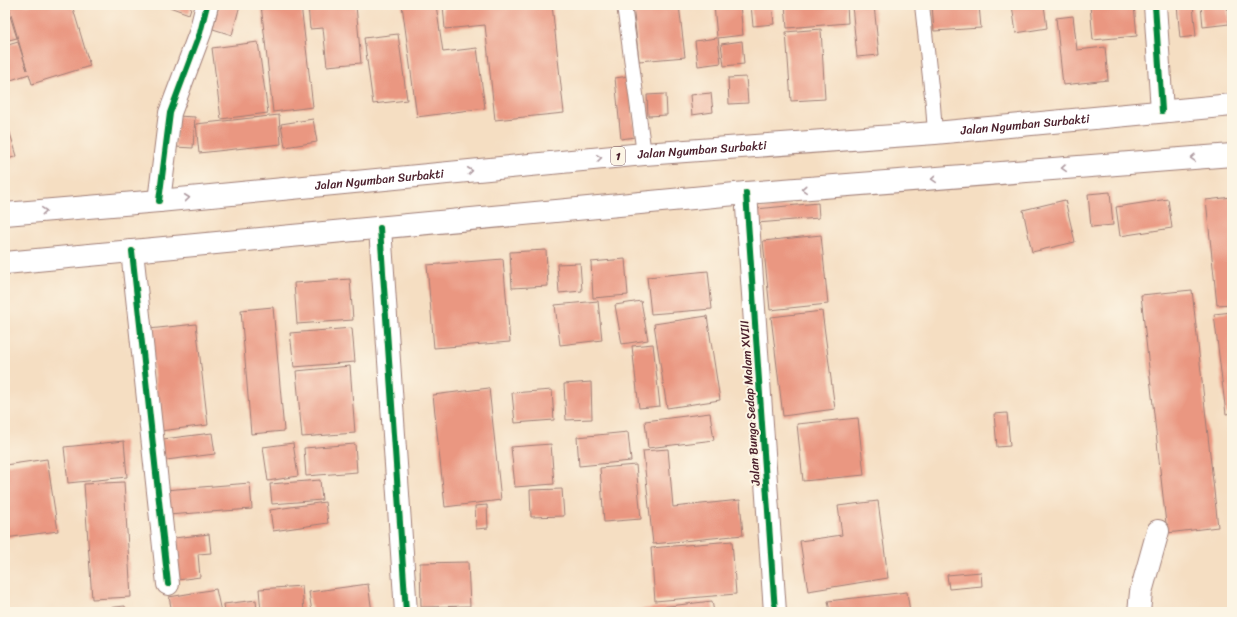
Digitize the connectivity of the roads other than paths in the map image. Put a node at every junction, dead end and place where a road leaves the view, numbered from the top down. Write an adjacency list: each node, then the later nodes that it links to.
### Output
1 (207, 5): 11 (main road)
2 (624, 5): 8 (lane)
3 (922, 5): 7 (lane)
4 (1155, 5): 6 (main road)
5 (1232, 105): 6 (main road, Jalan Ngumban Surbakti / 1)
6 (1162, 111): 7 (main road, Jalan Ngumban Surbakti / 1)
7 (935, 133): 8 (main road, Jalan Ngumban Surbakti / 1)
8 (644, 154): 11 (main road, Jalan Ngumban Surbakti / 1, one-way to 8)
9 (1232, 155): 10 (main road, one-way to 10)
10 (746, 193): 13 (main road); 19 (main road, Jalan Bunga Sedap Malam XVIII)
11 (159, 201): 12 (main road, Jalan Ngumban Surbakti / 1, one-way to 11)
12 (5, 214)
13 (380, 228): 14 (main road); 18 (main road)
14 (132, 251): 15 (main road); 17 (main road)
15 (5, 263)
16 (1158, 531): 20 (main road)
17 (168, 584)
18 (406, 612)
19 (775, 612)
20 (1139, 612)

